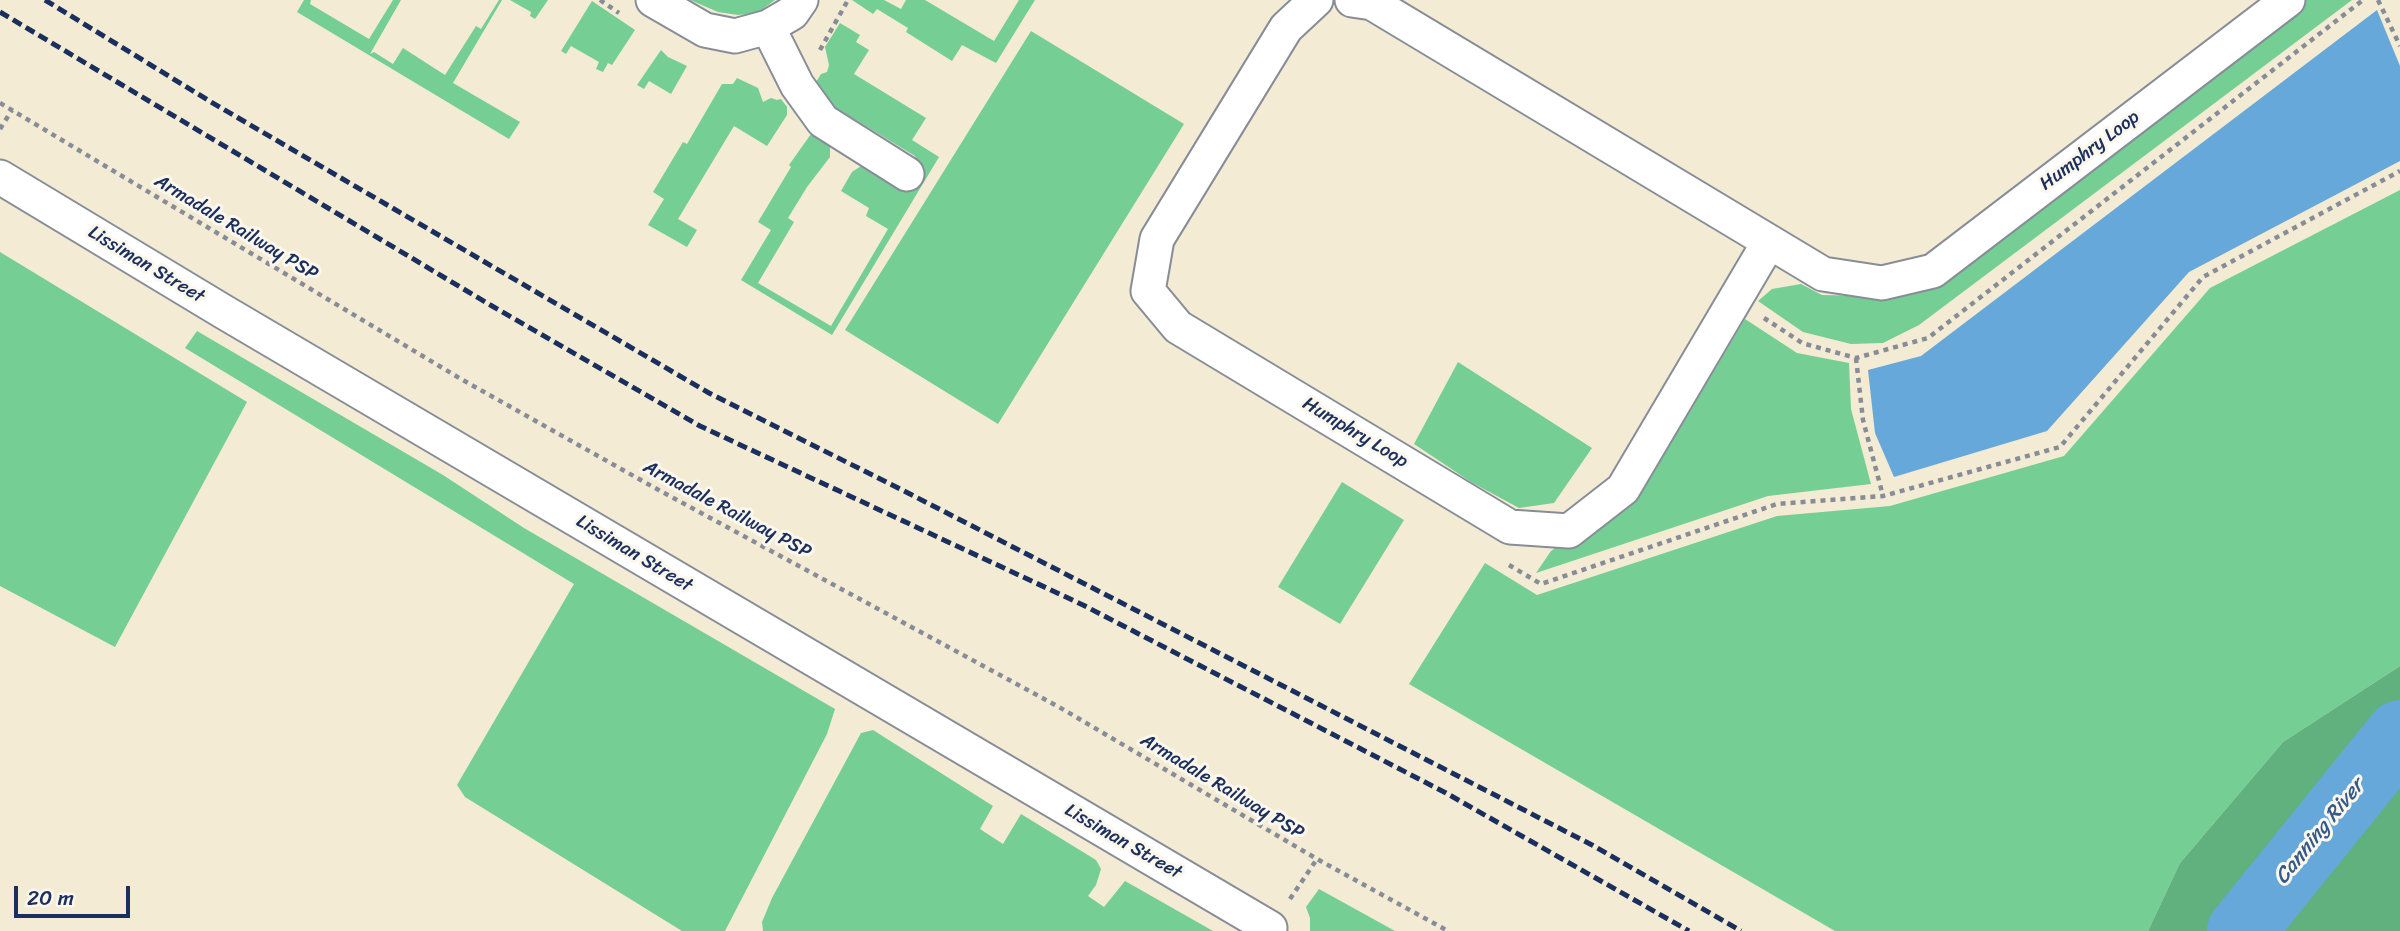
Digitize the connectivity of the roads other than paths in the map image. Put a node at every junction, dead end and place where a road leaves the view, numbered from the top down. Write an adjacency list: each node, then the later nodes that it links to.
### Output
1 (653, 0): 6 (street)
2 (801, 0): 6 (street)
3 (1316, 0): 9 (street, Humphry Loop)
4 (1352, 0): 9 (street)
5 (2288, 0): 9 (street, Humphry Loop)
6 (768, 27): 7 (street)
7 (907, 174)
8 (0, 177): 10 (street, Lissiman Street)
9 (1769, 242)
10 (1269, 928)

